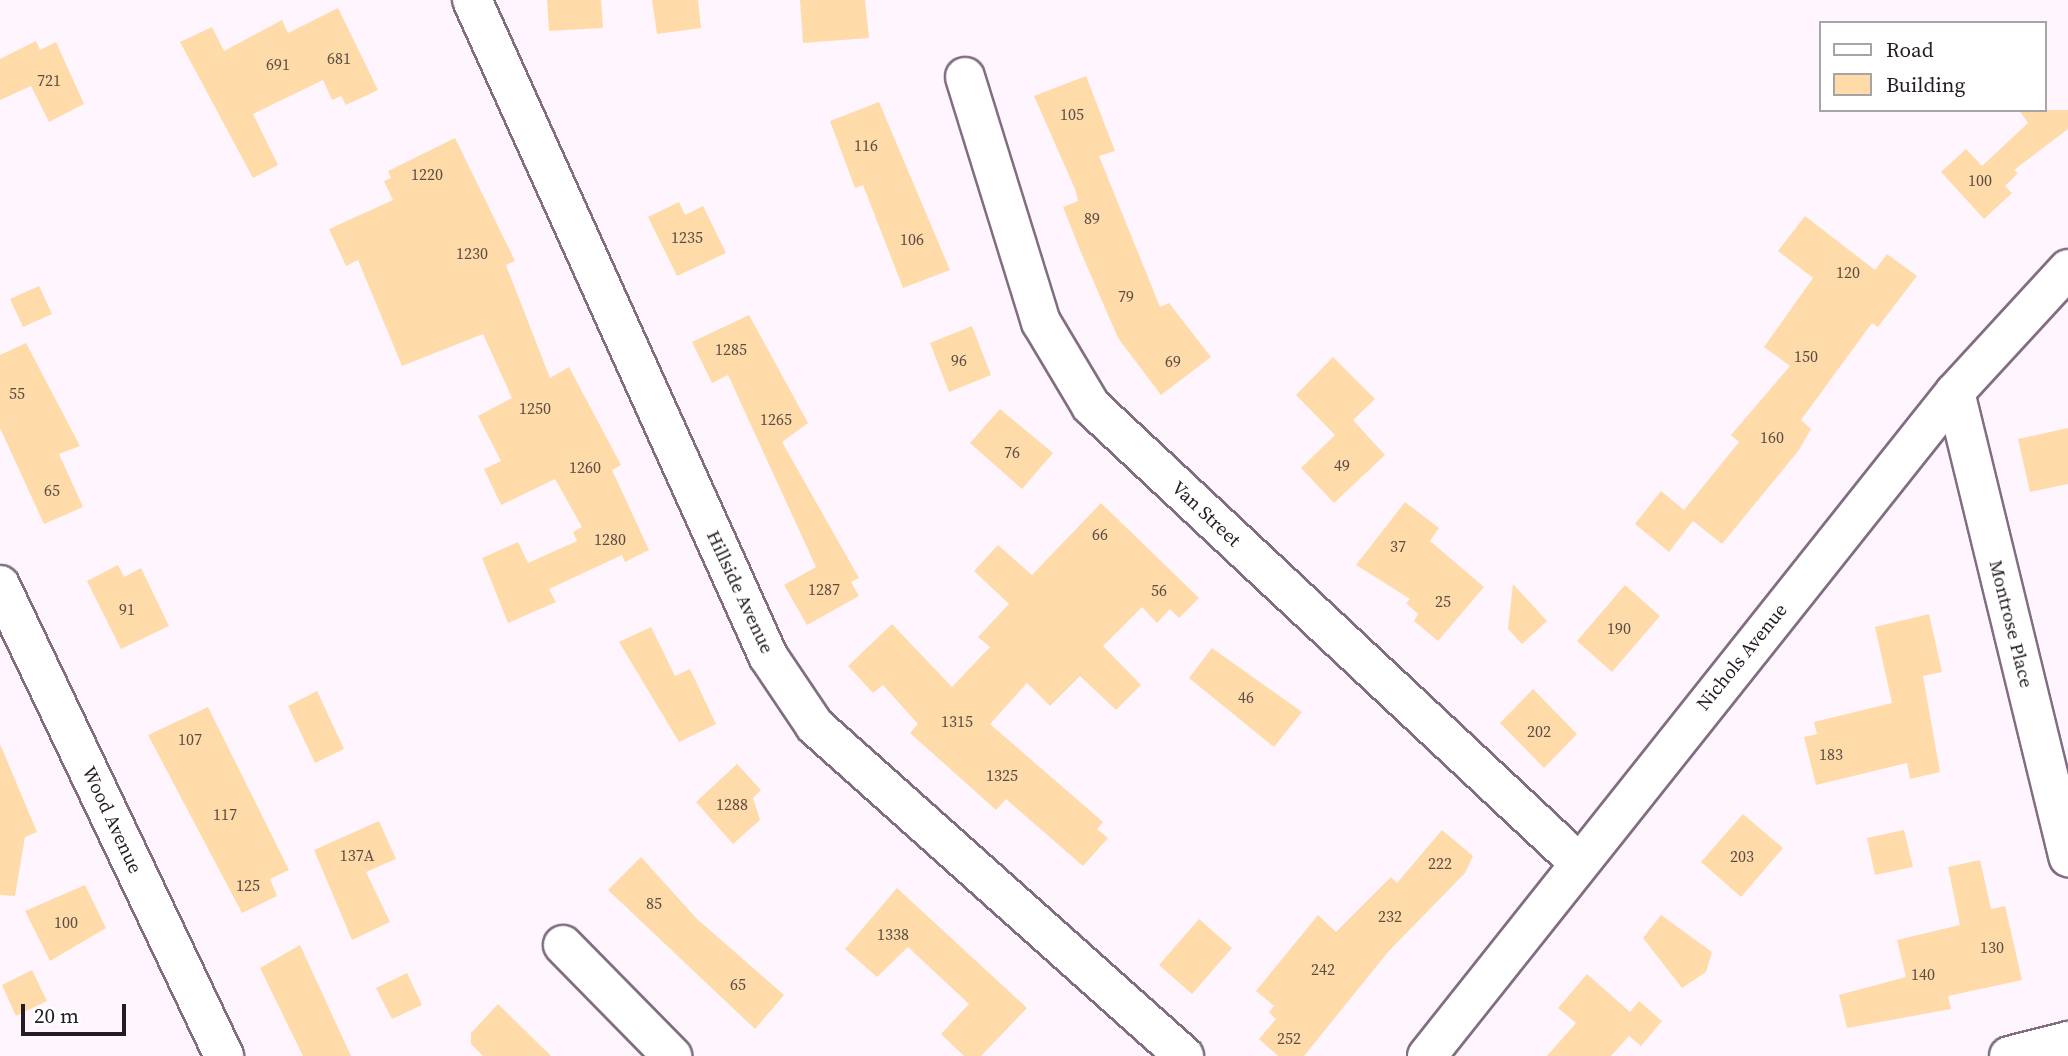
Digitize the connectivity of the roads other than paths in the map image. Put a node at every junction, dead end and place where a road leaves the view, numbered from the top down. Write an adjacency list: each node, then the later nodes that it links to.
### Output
1 (472, 0): 12 (street, Hillside Avenue)
2 (965, 77): 7 (street, Van Street)
3 (2068, 269): 4 (street, Nichols Avenue)
4 (1955, 392): 6 (street, Montrose Place); 7 (street, Nichols Avenue)
5 (0, 585): 10 (street, Wood Avenue)
6 (2068, 857)
7 (1580, 863): 13 (street, Nichols Avenue)
8 (563, 945): 11 (street)
9 (2068, 1041): 14 (street)
10 (223, 1056)
11 (672, 1056)
12 (1184, 1056)
13 (1427, 1056)
14 (2009, 1056)

